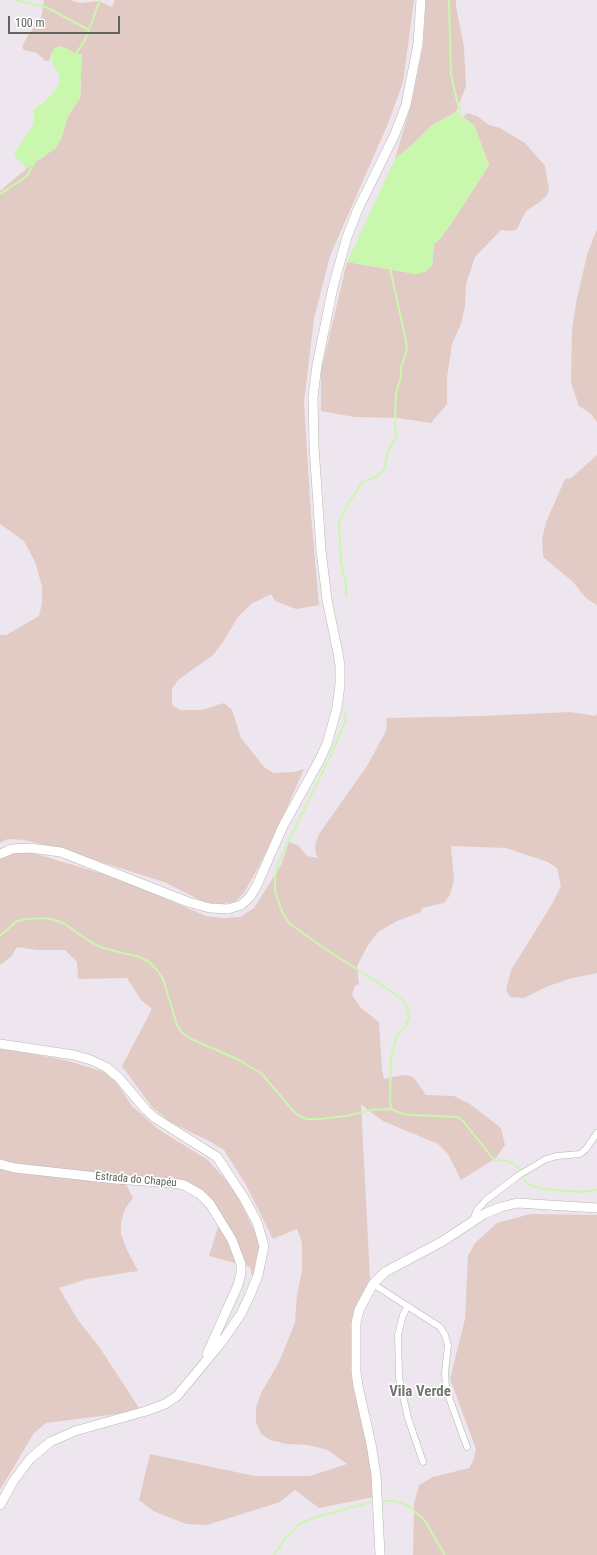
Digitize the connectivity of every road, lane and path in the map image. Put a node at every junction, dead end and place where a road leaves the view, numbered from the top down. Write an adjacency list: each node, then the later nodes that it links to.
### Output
1 (421, 0): 2 (main road)
2 (0, 854)
3 (0, 1044): 10 (main road)
4 (597, 1133): 7 (street)
5 (0, 1164): 10 (main road, Estrada do Chapéu)
6 (597, 1208): 7 (main road)
7 (474, 1220): 8 (main road)
8 (373, 1284): 9 (street); 14 (main road)
9 (408, 1306): 11 (street); 12 (street)
10 (203, 1364): 13 (main road)
11 (467, 1447)
12 (422, 1462)
13 (0, 1506)
14 (380, 1555)

